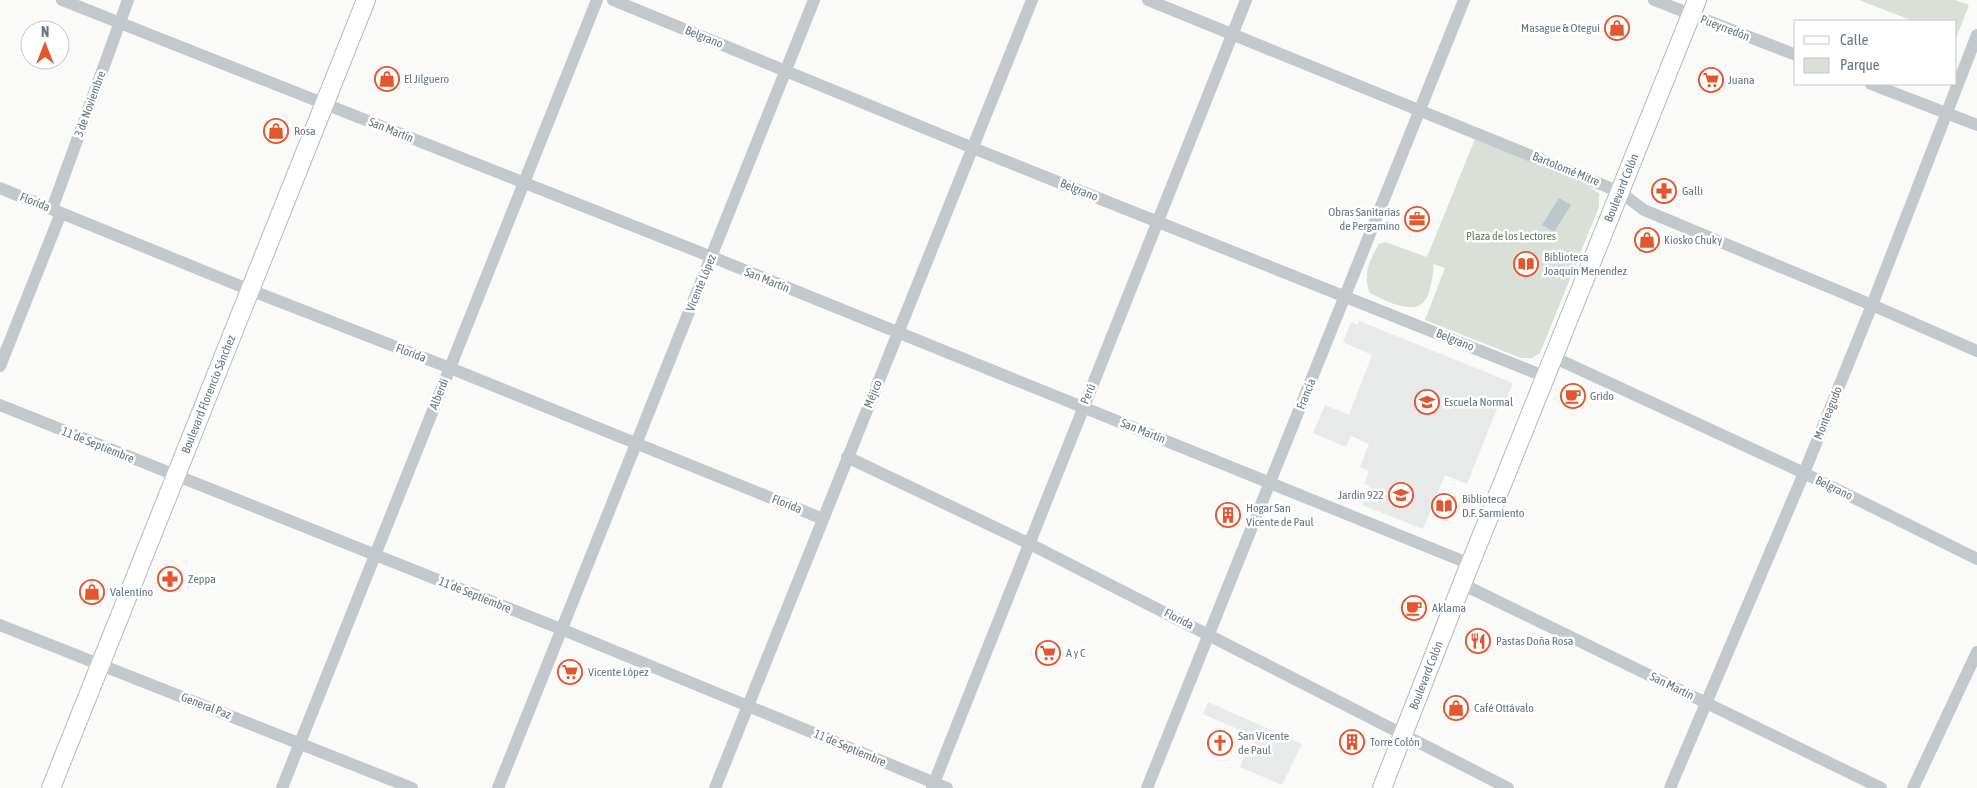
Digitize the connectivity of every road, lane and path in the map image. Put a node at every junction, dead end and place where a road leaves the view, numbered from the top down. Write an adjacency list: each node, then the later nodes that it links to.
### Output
1 (62, 0): 13 (street, San Martín)
2 (128, 0): 13 (street, 3 de Noviembre)
3 (366, 0): 19 (main road, Boulevard Florencio Sánchez)
4 (597, 0): 24 (street, Alberdi)
5 (613, 0): 17 (street, Belgrano)
6 (814, 0): 17 (street, Vicente López)
7 (1032, 0): 23 (street, Méjico)
8 (1148, 0): 14 (street, Bartolomé Mitre)
9 (1246, 0): 14 (street, Perú)
10 (1464, 0): 20 (street, Francia)
11 (1654, 0): 12 (street, Pueyrredón)
12 (1694, 8): 16 (street, Pueyrredón); 26 (main road, Boulevard Colón)
13 (119, 23): 19 (street, San Martín); 27 (street, 3 de Noviembre)
14 (1232, 33): 20 (street, Bartolomé Mitre); 28 (street, Perú)
15 (1977, 35): 21 (street, Monteagudo)
16 (1794, 54)
17 (786, 70): 23 (street, Belgrano); 29 (street, Vicente López)
18 (1874, 85): 21 (street)
19 (324, 104): 24 (street, San Martín); 30 (main road, Boulevard Florencio Sánchez)
20 (1421, 109): 26 (street, Bartolomé Mitre); 31 (street, Francia)
21 (1947, 112): 22 (street); 32 (street, Monteagudo)
22 (1977, 125)
23 (973, 148): 28 (street, Belgrano); 33 (street, Méjico)
24 (524, 183): 29 (street, San Martín); 37 (street, Alberdi)
25 (0, 188): 27 (street, Florida)
26 (1620, 192): 32 (street, Bartolomé Mitre); 35 (main road, Boulevard Colón)
27 (57, 211): 30 (street, Florida); 36 (street, 3 de Noviembre)
28 (1157, 222): 31 (street, Belgrano); 40 (street, Perú)
29 (712, 257): 33 (street, San Martín); 41 (street, Vicente López)
30 (250, 290): 37 (street, Florida); 44 (main road, Boulevard Florencio Sánchez)
31 (1345, 296): 38 (street, Belgrano); 45 (street, Francia)
32 (1872, 305): 34 (street, Bartolomé Mitre); 43 (street, Monteagudo)
33 (898, 332): 40 (street, San Martín); 42 (street, Méjico)
34 (1977, 351)
35 (1553, 357): 38 (main road, Boulevard Colón); 43 (street, Belgrano)
36 (0, 366)
37 (450, 368): 41 (street, Florida); 48 (street, Alberdi)
38 (1546, 377): 50 (main road, Boulevard Colón)
39 (0, 405): 44 (street, 11 de Septiembre)
40 (1083, 407): 45 (street, San Martín); 47 (street, Perú)
41 (636, 443): 46 (street, Florida); 53 (street, Vicente López)
42 (847, 458): 46 (street, Méjico); 47 (street, Florida)
43 (1804, 474): 49 (street, Belgrano); 57 (street, Monteagudo)
44 (176, 476): 48 (street, 11 de Septiembre); 56 (main road, Boulevard Florencio Sánchez)
45 (1271, 483): 50 (street, San Martín); 54 (street, Francia)
46 (823, 519): 58 (street, Méjico)
47 (1030, 544): 54 (street, Florida); 61 (street, Perú)
48 (375, 554): 53 (street, 11 de Septiembre); 60 (street, Alberdi)
49 (1977, 559)
50 (1470, 564): 51 (main road, Boulevard Colón)
51 (1462, 584): 57 (street, San Martín); 59 (main road, Boulevard Colón)
52 (0, 625): 56 (street, General Paz)
53 (561, 629): 58 (street, 11 de Septiembre); 65 (street, Vicente López)
54 (1210, 635): 59 (street, Florida); 68 (street, Francia)
55 (1977, 652): 73 (street)
56 (100, 664): 60 (street, General Paz); 62 (main road, Boulevard Florencio Sánchez)
57 (1706, 702): 71 (street, Monteagudo); 72 (street, San Martín)
58 (747, 705): 61 (street, 11 de Septiembre); 66 (street, Méjico)
59 (1404, 735): 69 (main road, Boulevard Colón); 70 (street, Florida)
60 (300, 743): 63 (street, Alberdi); 64 (street, General Paz)
61 (933, 785): 67 (street, 11 de Septiembre)
62 (51, 788)
63 (282, 788)
64 (412, 788)
65 (498, 788)
66 (715, 788)
67 (947, 788)
68 (1147, 788)
69 (1382, 788)
70 (1508, 788)
71 (1670, 788)
72 (1881, 788)
73 (1913, 788)

